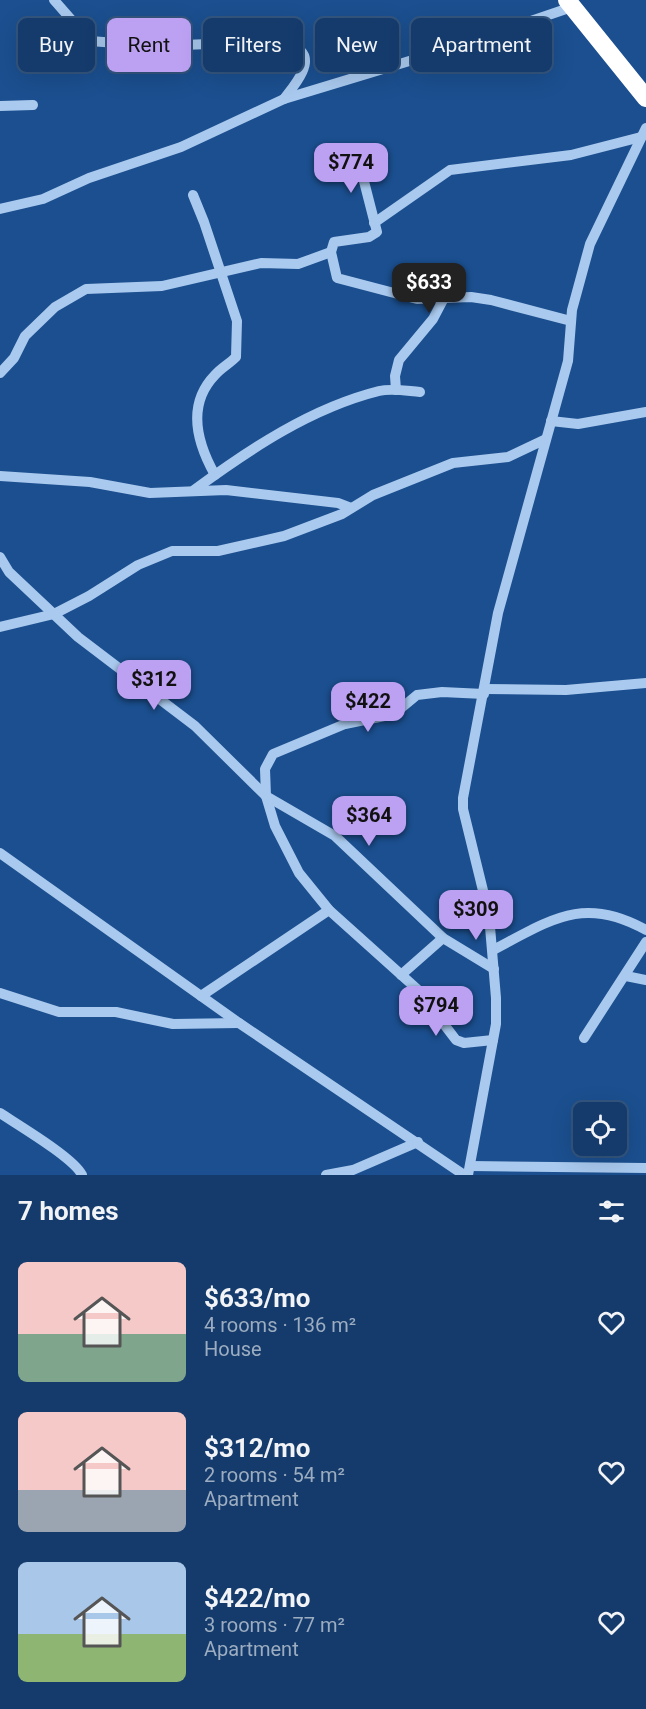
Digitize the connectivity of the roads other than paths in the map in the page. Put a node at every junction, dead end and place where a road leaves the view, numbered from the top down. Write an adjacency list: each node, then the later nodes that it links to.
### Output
1 (54, 0): 4 (street)
2 (570, 3): 3 (highway); 4 (street)
3 (646, 98)
4 (284, 99): 10 (street)
5 (33, 105): 6 (street)
6 (0, 106)
7 (644, 132): 11 (street); 15 (street)
8 (358, 158): 11 (street)
9 (193, 195): 13 (street)
10 (0, 209)
11 (374, 224): 12 (street)
12 (331, 252): 13 (street); 14 (street)
13 (220, 272): 16 (street); 22 (street)
14 (443, 300): 15 (street); 17 (street)
15 (571, 321): 20 (street)
16 (0, 373)
17 (396, 390): 18 (street); 22 (street)
18 (420, 392)
19 (646, 412): 20 (street)
20 (550, 421): 21 (street)
21 (546, 439): 25 (street); 30 (street)
22 (215, 475): 24 (street)
23 (0, 476): 24 (street)
24 (194, 490): 25 (street)
25 (351, 508): 27 (street)
26 (0, 557): 27 (street)
27 (54, 614): 28 (street); 31 (street)
28 (0, 627)
29 (646, 683): 30 (street)
30 (484, 691): 31 (street); 37 (street)
31 (266, 796): 33 (street); 35 (street)
32 (0, 853): 43 (street)
33 (329, 910): 39 (street); 43 (street)
34 (646, 930): 37 (street)
35 (443, 938): 38 (street); 39 (street)
36 (646, 942): 40 (street)
37 (493, 950): 38 (street)
38 (494, 969): 46 (street)
39 (401, 975): 46 (street)
40 (626, 976): 41 (street); 45 (street)
41 (646, 980)
42 (0, 993): 44 (street)
43 (201, 996): 44 (street)
44 (239, 1023): 48 (street)
45 (584, 1038)
46 (492, 1040): 50 (street)
47 (0, 1113): 51 (street)
48 (417, 1142): 50 (street); 52 (street)
49 (646, 1168): 50 (street)
50 (467, 1172)
51 (82, 1175)
52 (326, 1175)

